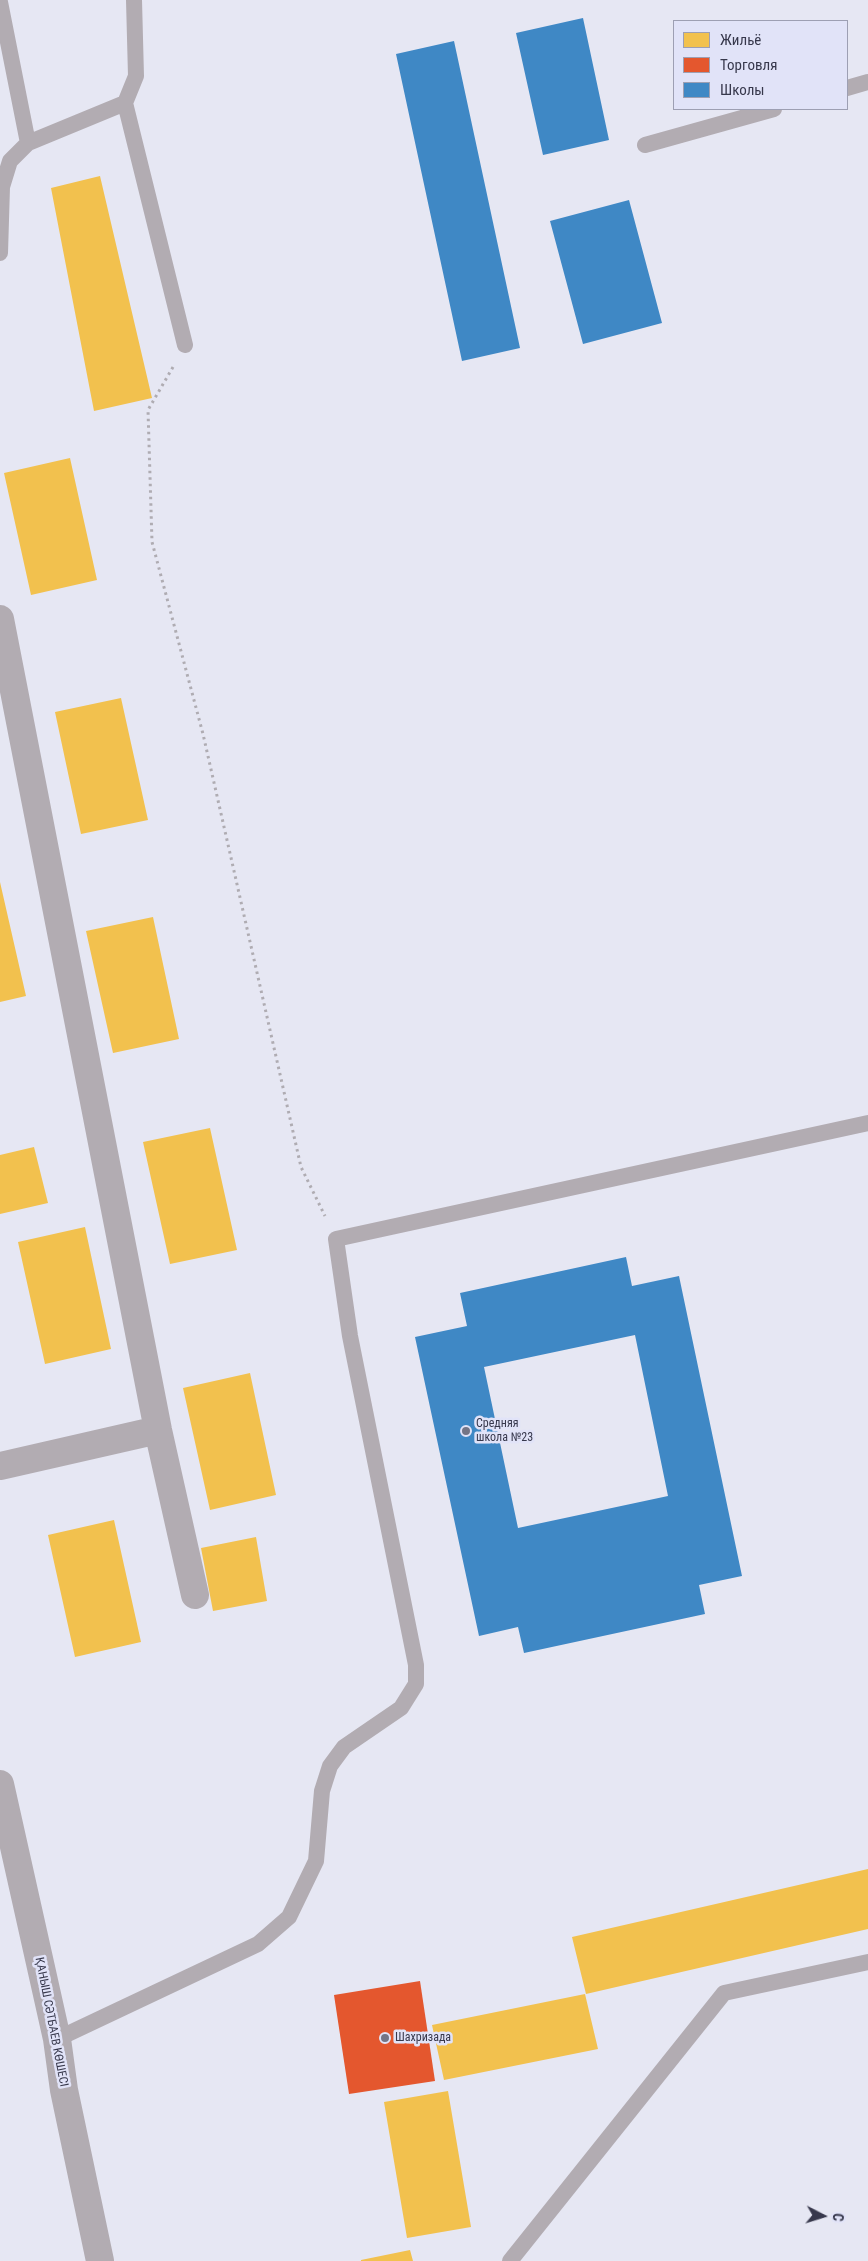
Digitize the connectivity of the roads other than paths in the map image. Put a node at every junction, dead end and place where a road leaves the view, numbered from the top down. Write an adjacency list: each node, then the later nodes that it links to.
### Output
1 (134, 0): 5 (lane)
2 (0, 2): 7 (lane)
3 (868, 82): 4 (lane)
4 (848, 88)
5 (125, 103): 7 (lane); 10 (lane)
6 (770, 110): 8 (lane)
7 (28, 143): 9 (lane)
8 (645, 145)
9 (0, 253)
10 (186, 345)
11 (0, 619): 13 (street)
12 (868, 1123): 18 (lane)
13 (158, 1430): 14 (street); 15 (street)
14 (0, 1466)
15 (195, 1595)
16 (0, 1786): 18 (street, ҚАНЫШ СӘТБАЕВ КӨШЕСІ)
17 (868, 1962): 20 (lane)
18 (57, 2039): 19 (street, ҚАНЫШ СӘТБАЕВ КӨШЕСІ)
19 (100, 2261)
20 (510, 2261)

